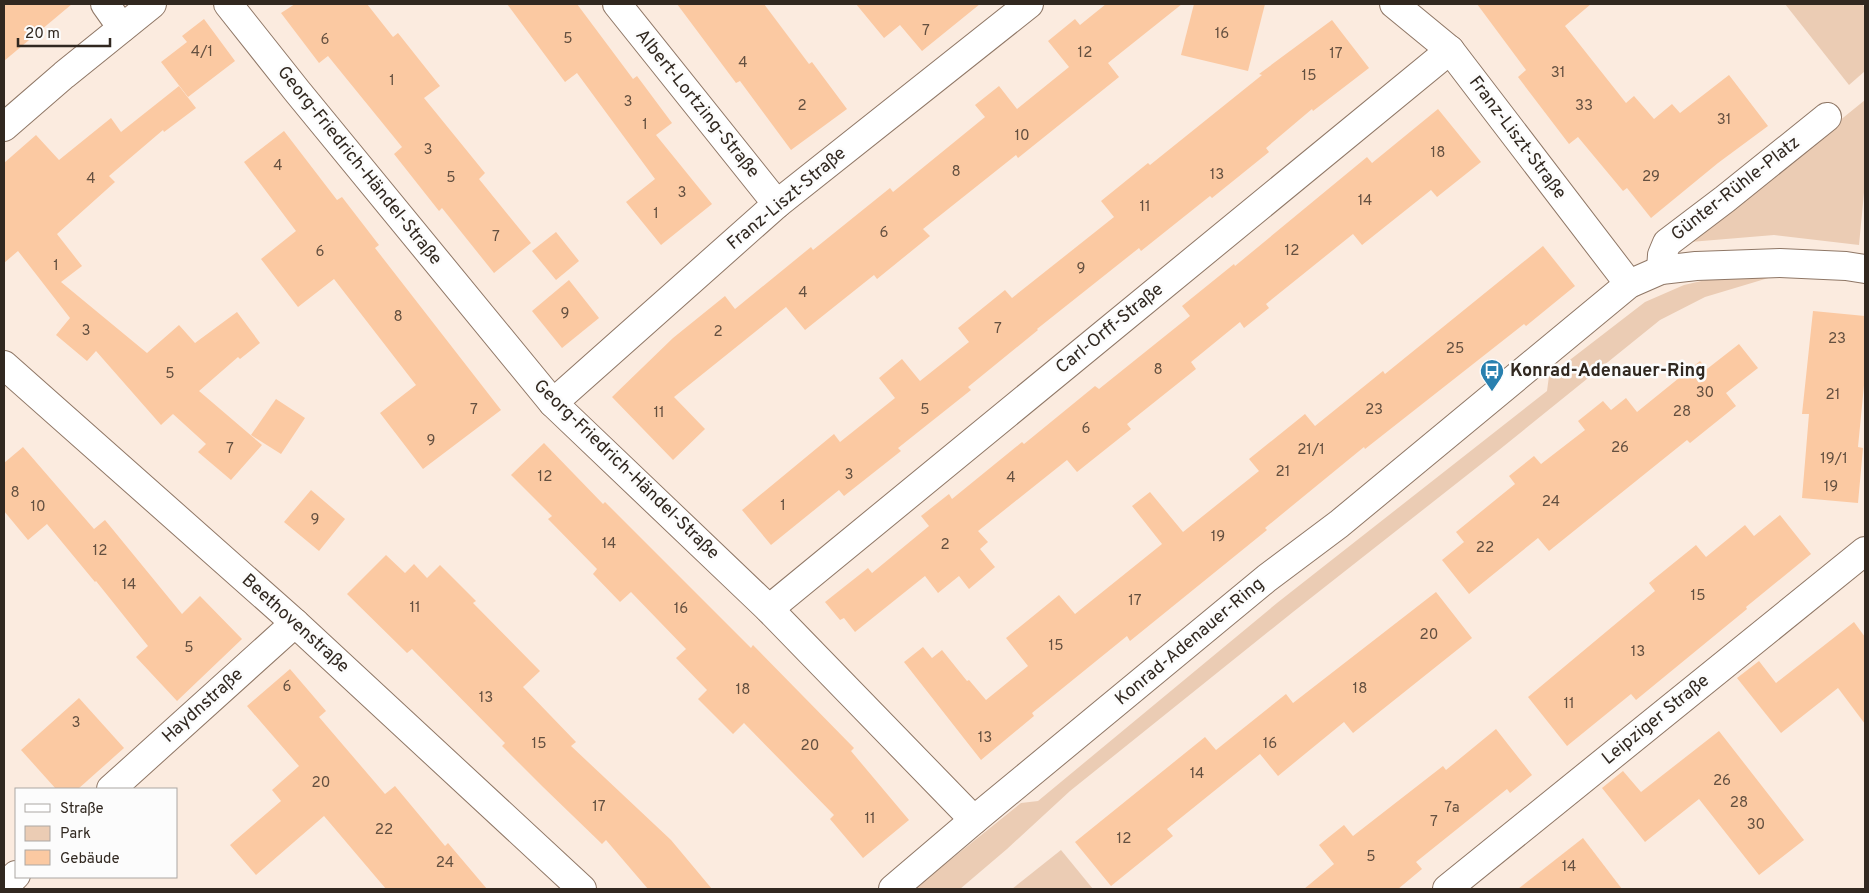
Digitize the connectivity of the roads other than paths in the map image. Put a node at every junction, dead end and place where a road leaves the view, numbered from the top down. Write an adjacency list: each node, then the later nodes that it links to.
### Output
1 (105, 4): 7 (street)
2 (152, 4): 7 (street)
3 (228, 4): 16 (street, Georg-Friedrich-Händel-Straße)
4 (617, 4): 11 (street, Albert-Lortzing-Straße)
5 (1029, 4): 11 (street, Franz-Liszt-Straße)
6 (1394, 4): 8 (street, Franz-Liszt-Straße)
7 (122, 28): 10 (street)
8 (1450, 50): 14 (street, Franz-Liszt-Straße); 18 (street, Carl-Orff-Straße)
9 (1827, 117): 13 (street, Günter-Rühle-Platz)
10 (4, 127)
11 (777, 204): 16 (street, Franz-Liszt-Straße)
12 (1865, 269): 13 (street, Konrad-Adenauer-Ring)
13 (1661, 270): 14 (street, Konrad-Adenauer-Ring)
14 (1628, 284): 21 (street, Konrad-Adenauer-Ring)
15 (4, 365): 19 (street, Beethovenstraße)
16 (553, 403): 18 (street, Georg-Friedrich-Händel-Straße)
17 (1865, 551): 26 (street, Leipziger Straße)
18 (769, 609): 21 (street, Georg-Friedrich-Händel-Straße)
19 (295, 623): 20 (street, Haydnstraße); 24 (street, Beethovenstraße)
20 (113, 788)
21 (974, 820): 25 (street, Konrad-Adenauer-Ring)
22 (15, 876): 23 (street)
23 (4, 887)
24 (582, 889)
25 (893, 889)
26 (1447, 889)

